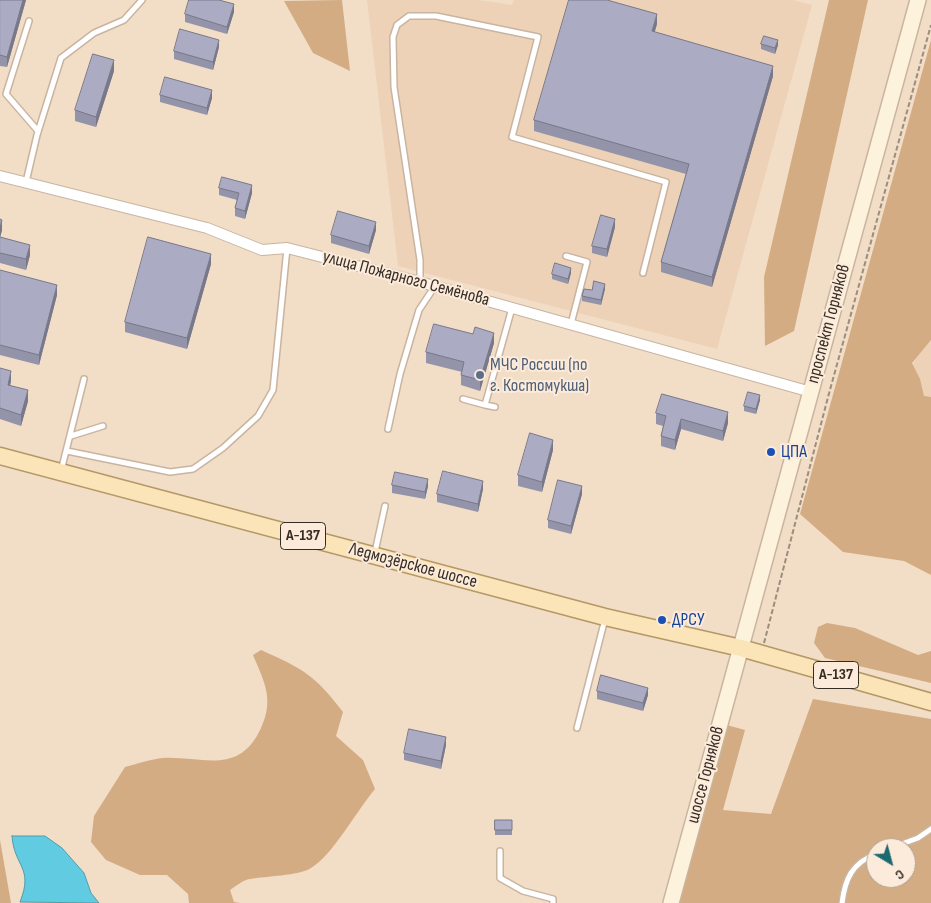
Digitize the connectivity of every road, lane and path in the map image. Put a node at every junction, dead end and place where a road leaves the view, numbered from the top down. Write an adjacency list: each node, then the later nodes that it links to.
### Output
1 (142, 0): 6 (lane)
2 (918, 0): 17 (main road, проспект Горняков)
3 (29, 21): 5 (lane)
4 (931, 25): 31 (path)
5 (3, 93): 6 (lane)
6 (38, 131): 8 (lane)
7 (0, 176): 8 (street, улица Пожарного Семёнова)
8 (26, 182): 9 (street, улица Пожарного Семёнова)
9 (287, 248): 12 (street, улица Пожарного Семёнова); 24 (lane)
10 (566, 256): 15 (lane)
11 (643, 273): 12 (lane)
12 (420, 282): 13 (street, улица Пожарного Семёнова)
13 (435, 286): 14 (street, улица Пожарного Семёнова); 22 (lane)
14 (512, 308): 15 (street, улица Пожарного Семёнова); 19 (lane)
15 (571, 325): 17 (street, улица Пожарного Семёнова)
16 (84, 379): 23 (lane)
17 (811, 392): 30 (main road, проспект Горняков)
18 (463, 399): 19 (lane)
19 (486, 405): 20 (lane)
20 (495, 407)
21 (103, 426): 23 (lane)
22 (388, 429)
23 (71, 436): 24 (lane)
24 (67, 451): 26 (lane)
25 (0, 456): 26 (main road, Ледмозёрское шоссе / А-137)
26 (61, 472): 28 (main road, Ледмозёрское шоссе / А-137)
27 (385, 506): 28 (lane)
28 (375, 555): 29 (main road, Ледмозёрское шоссе / А-137)
29 (606, 617): 30 (main road, Ледмозёрское шоссе / А-137); 33 (lane)
30 (741, 648): 31 (main road, А-137); 39 (main road, шоссе Горняков)
31 (762, 653): 32 (main road, А-137)
32 (931, 702)
33 (577, 728)
34 (931, 829): 35 (lane)
35 (916, 839)
36 (500, 851): 38 (lane)
37 (866, 859): 40 (lane)
38 (553, 903)
39 (671, 903)
40 (842, 903)

